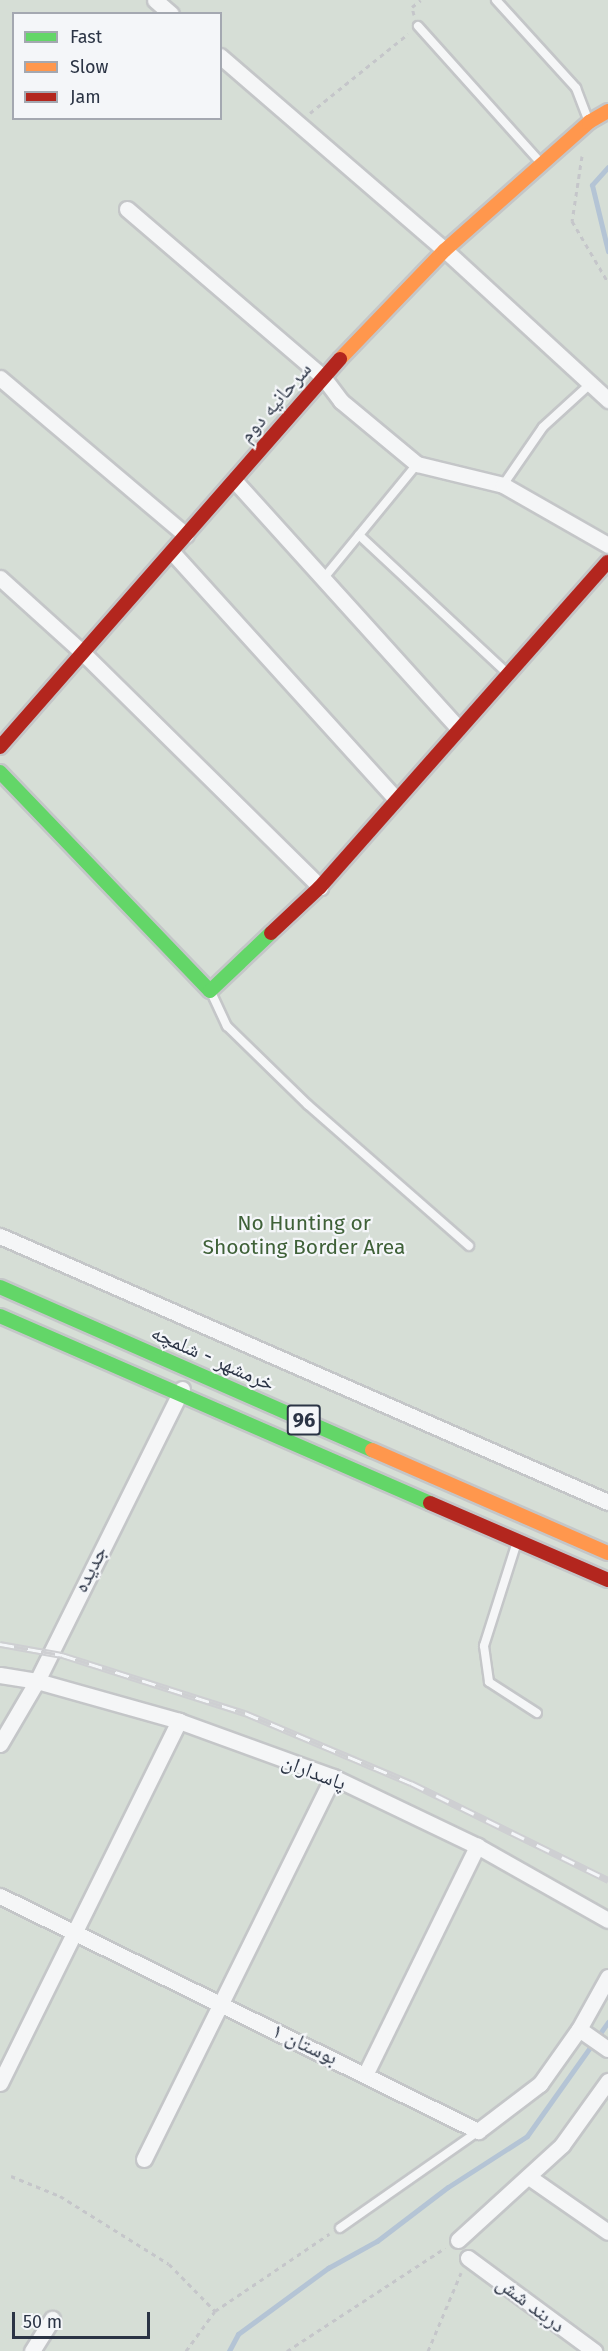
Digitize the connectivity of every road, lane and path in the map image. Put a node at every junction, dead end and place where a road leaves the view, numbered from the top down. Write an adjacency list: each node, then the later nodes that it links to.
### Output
1 (155, 0): 4 (street)
2 (421, 0): 5 (path)
3 (496, 0): 8 (lane)
4 (169, 12)
5 (418, 26): 9 (path); 10 (lane)
6 (222, 58): 9 (street)
7 (608, 111): 8 (main road, سرحانیه دوم)
8 (589, 122): 10 (main road, سرحانیه دوم); 13 (path)
9 (298, 123): 12 (street)
10 (542, 164): 12 (main road, سرحانیه دوم)
11 (127, 210): 14 (street)
12 (446, 250): 14 (main road, سرحانیه دوم); 16 (street)
13 (608, 282)
14 (323, 377): 18 (street); 19 (main road, سرحانیه دوم)
15 (0, 378): 21 (street)
16 (589, 385): 17 (street); 20 (lane)
17 (608, 400)
18 (417, 464): 20 (street); 22 (lane)
19 (234, 480): 21 (main road, سرحانیه دوم); 27 (street)
20 (503, 485): 23 (street)
21 (186, 535): 24 (main road, سرحانیه دوم)
22 (359, 535): 27 (lane); 29 (lane)
23 (608, 545)
24 (172, 552): 28 (main road, سرحانیه دوم); 33 (street)
25 (608, 562): 29 (main road)
26 (0, 578): 28 (street)
27 (323, 579): 30 (street)
28 (84, 654): 31 (main road, سرحانیه دوم); 34 (street)
29 (508, 673): 30 (main road)
30 (458, 728): 33 (main road)
31 (0, 747)
32 (0, 772): 35 (main road)
33 (396, 799): 34 (main road)
34 (320, 887): 35 (main road)
35 (210, 991): 37 (lane)
36 (0, 1236): 42 (street, 96)
37 (469, 1246)
38 (0, 1287): 40 (main road, خرمشهر - شلمچه / 96)
39 (0, 1316): 41 (main road, 96)
40 (192, 1371): 41 (street, جدیده); 44 (main road, خرمشهر - شلمچه / 96)
41 (179, 1394): 43 (main road, 96); 47 (street, جدیده)
42 (608, 1502)
43 (518, 1541): 45 (main road, 96); 48 (lane)
44 (608, 1553)
45 (608, 1580)
46 (0, 1675): 47 (street, پاسداران)
47 (37, 1681): 49 (street, پاسداران); 50 (street, جدیده)
48 (537, 1713)
49 (179, 1721): 51 (street, پاسداران); 55 (street)
50 (0, 1744)
51 (333, 1777): 52 (street, پاسداران); 57 (street)
52 (477, 1846): 54 (street, پاسداران); 60 (street)
53 (0, 1896): 55 (street, بوستان ۱)
54 (608, 1920)
55 (75, 1932): 57 (street, بوستان ۱); 62 (street)
56 (608, 1977): 58 (street)
57 (219, 2004): 60 (street, بوستان ۱); 64 (street)
58 (583, 2032): 59 (street); 63 (street)
59 (608, 2049)
60 (366, 2073): 63 (street, بوستان ۱)
61 (608, 2081): 66 (street)
62 (0, 2083)
63 (478, 2131): 67 (lane)
64 (144, 2159)
65 (11, 2176): 71 (path)
66 (529, 2177): 68 (street); 69 (street)
67 (340, 2228): 71 (path)
68 (608, 2232)
69 (458, 2240): 75 (path)
70 (468, 2258): 76 (path); 77 (street, دربند شش)
71 (215, 2311): 74 (path)
72 (52, 2319): 73 (street)
73 (32, 2351)
74 (186, 2351)
75 (287, 2351)
76 (428, 2351)
77 (594, 2351)

